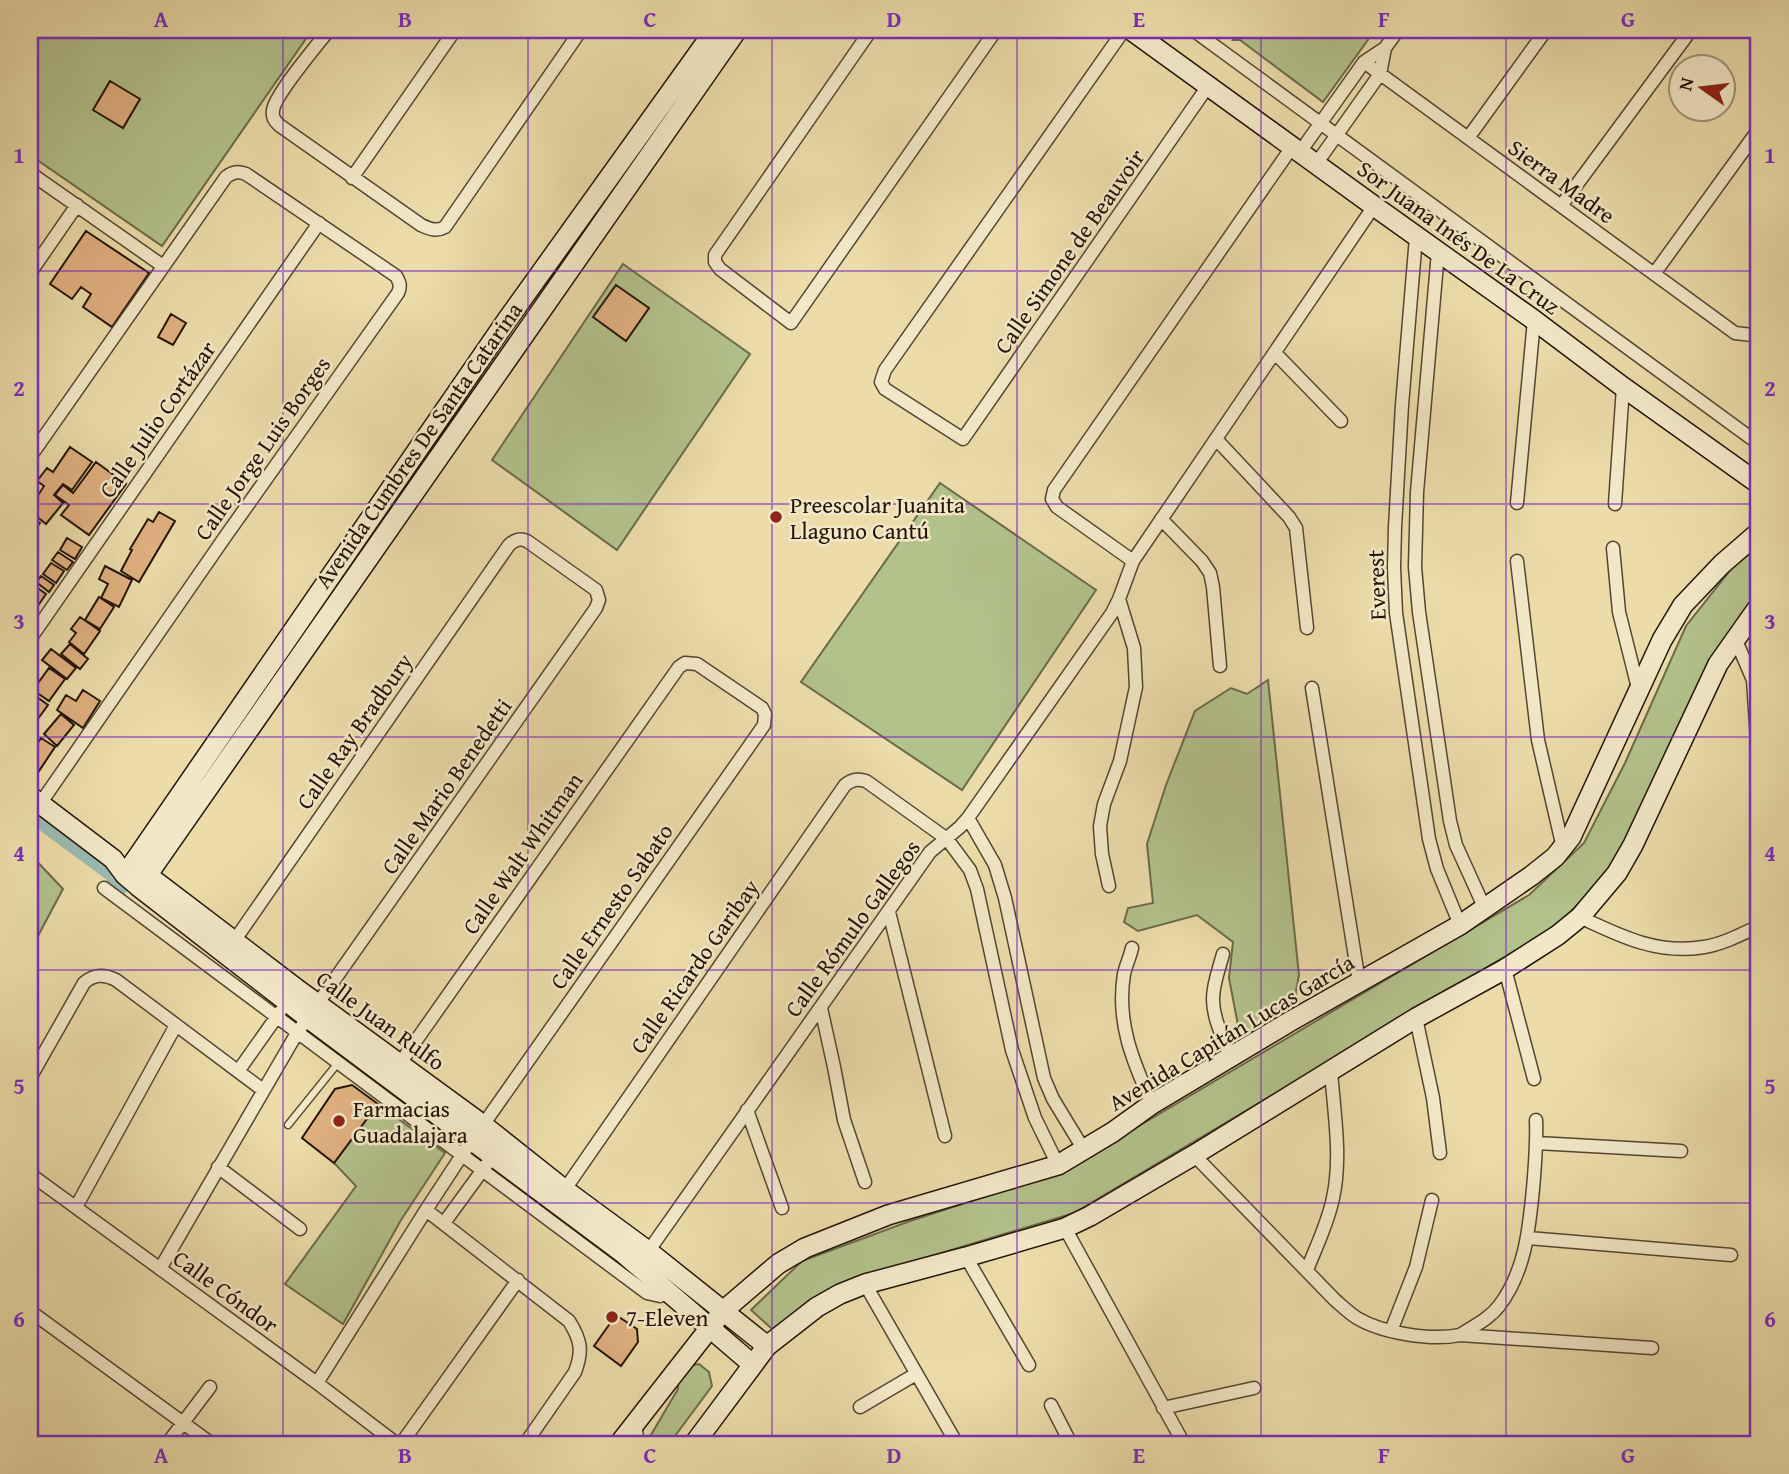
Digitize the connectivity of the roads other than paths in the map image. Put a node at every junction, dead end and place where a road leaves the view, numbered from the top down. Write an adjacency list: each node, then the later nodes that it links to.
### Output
1 (329, 30): 24 (street)
2 (455, 30): 24 (street)
3 (581, 30): 24 (street)
4 (715, 30): 34 (street, Avenida Cumbres De Santa Catarina)
5 (737, 30): 36 (street, Avenida Cumbres De Santa Catarina)
6 (871, 30): 7 (street)
7 (996, 30)
8 (1124, 30): 17 (street, Calle Simone de Beauvoir)
9 (1131, 30): 17 (street, Sor Juana Inés De La Cruz)
10 (1193, 30): 18 (street, Sor Juana Inés De La Cruz)
11 (1398, 30): 14 (street)
12 (1546, 30): 21 (street)
13 (1691, 30): 27 (street)
14 (1385, 48): 15 (street); 16 (street)
15 (1364, 62): 16 (street, Sierra Madre); 18 (street)
16 (1380, 74): 20 (street); 21 (street, Sierra Madre)
17 (1208, 86): 22 (street, Sor Juana Inés De La Cruz)
18 (1321, 123): 20 (street, Sor Juana Inés De La Cruz); 22 (street)
19 (1759, 129): 33 (street)
20 (1336, 135): 22 (street); 42 (street, Sor Juana Inés De La Cruz)
21 (1468, 138): 27 (street, Sierra Madre)
22 (1303, 154): 26 (street, Sor Juana Inés De La Cruz); 50 (street)
23 (30, 173): 25 (street)
24 (352, 178)
25 (78, 205): 31 (street); 32 (street)
26 (1374, 206): 29 (street, Sor Juana Inés De La Cruz); 38 (street, Calle Rómulo Gallegos)
27 (1561, 206): 33 (street, Sierra Madre)
28 (319, 223): 31 (street, Calle Jorge Luis Borges); 57 (street, Calle Julio Cortázar); 63 (street, Calle Jorge Luis Borges)
29 (1416, 237): 30 (street, Sor Juana Inés De La Cruz); 73 (street, Everest)
30 (1438, 252): 35 (street, Sor Juana Inés De La Cruz); 70 (street, Everest)
31 (163, 266): 43 (street)
32 (30, 274)
33 (1654, 274): 37 (street, Sierra Madre)
34 (512, 312): 36 (street); 67 (street, Avenida Cumbres De Santa Catarina)
35 (1534, 320): 39 (street, Sor Juana Inés De La Cruz); 45 (street)
36 (530, 326): 67 (street, Avenida Cumbres De Santa Catarina)
37 (1759, 328)
38 (1275, 353): 40 (street); 41 (street, Calle Rómulo Gallegos)
39 (1623, 387): 44 (street, Sor Juana Inés De La Cruz); 46 (street)
40 (1341, 421)
41 (1216, 439): 47 (street, Calle Rómulo Gallegos); 55 (street)
42 (1759, 444)
43 (30, 457)
44 (1759, 484)
45 (1517, 503)
46 (1615, 504)
47 (1161, 519): 50 (street, Calle Rómulo Gallegos); 58 (street)
48 (1759, 532): 61 (street, Avenida Capitán Lucas García)
49 (1613, 548): 61 (street)
50 (1133, 561): 53 (street, Calle Rómulo Gallegos)
51 (1517, 561): 66 (street)
52 (596, 590): 75 (street, Calle Ray Bradbury); 82 (street, Calle Mario Benedetti)
53 (1119, 599): 64 (street, Calle Rómulo Gallegos); 68 (street)
54 (1759, 606): 56 (street)
55 (1307, 628)
56 (1735, 638): 62 (street); 72 (street)
57 (30, 639)
58 (1220, 666)
59 (679, 667): 88 (street, Calle Walt Whitman); 98 (street, Calle Ernesto Sabato)
60 (1312, 688): 79 (street)
61 (1639, 693): 66 (street, Avenida Capitán Lucas García)
62 (1759, 769)
63 (35, 800): 67 (street, Calle Juan Rulfo)
64 (968, 818): 65 (street, Calle Rómulo Gallegos); 100 (street)
65 (947, 838): 71 (street, Calle Rómulo Gallegos); 105 (street); 109 (street, Calle Ricardo Garibay)
66 (1563, 848): 70 (street, Avenida Capitán Lucas García)
67 (132, 872): 75 (street, Calle Juan Rulfo)
68 (1109, 886)
69 (104, 888): 80 (street, Calle Juan Rulfo)
70 (1485, 909): 73 (street, Avenida Capitán Lucas García)
71 (889, 912): 81 (street, Calle Rómulo Gallegos); 97 (street)
72 (1580, 917): 74 (street); 78 (street)
73 (1460, 925): 79 (street, Avenida Capitán Lucas García)
74 (1759, 926)
75 (230, 947): 80 (street, Calle Juan Rulfo)
76 (1132, 948): 93 (street)
77 (1223, 954): 85 (street)
78 (1505, 969): 83 (street); 91 (street)
79 (1359, 982): 85 (street, Avenida Capitán Lucas García)
80 (287, 1002): 82 (street, Calle Juan Rulfo); 82 (street, Calle Juan Rulfo); 87 (street)
81 (821, 1008): 94 (street, Calle Rómulo Gallegos); 108 (street)
82 (308, 1018): 86 (street, Calle Juan Rulfo); 88 (street, Calle Juan Rulfo); 92 (street, Calle Mario Benedetti)
83 (1416, 1018): 89 (street); 102 (street)
84 (176, 1025): 87 (street); 90 (street); 111 (street)
85 (1231, 1059): 93 (street, Avenida Capitán Lucas García)
86 (338, 1063): 96 (lane); 98 (street, Calle Juan Rulfo)
87 (239, 1070): 92 (street)
88 (394, 1071): 98 (street, Calle Juan Rulfo)
89 (1331, 1071): 103 (street); 122 (street)
90 (30, 1078)
91 (1534, 1079)
92 (263, 1090): 106 (street, Calle Mario Benedetti)
93 (1152, 1104): 100 (street, Avenida Capitán Lucas García)
94 (747, 1110): 112 (street); 120 (street, Calle Rómulo Gallegos)
95 (1536, 1120): 99 (street)
96 (288, 1125)
97 (945, 1136)
98 (473, 1141): 104 (street, Calle Juan Rulfo); 104 (street, Calle Juan Rulfo); 113 (street, Calle Ernesto Sabato)
99 (1537, 1143): 101 (street); 117 (street)
100 (1084, 1150): 105 (street, Avenida Capitán Lucas García)
101 (1681, 1151)
102 (1440, 1153)
103 (1194, 1155): 115 (street); 122 (street)
104 (493, 1156): 109 (street, Calle Juan Rulfo); 114 (street); 125 (street, Calle Juan Rulfo)
105 (1058, 1165): 127 (street, Avenida Capitán Lucas García)
106 (218, 1167): 116 (street); 121 (street, Calle Mario Benedetti)
107 (30, 1174): 111 (street, Calle Cóndor)
108 (865, 1182)
109 (560, 1196): 120 (street, Calle Juan Rulfo)
110 (1432, 1200): 129 (street)
111 (76, 1207): 121 (street, Calle Cóndor)
112 (782, 1208)
113 (426, 1210): 114 (street); 136 (street, Calle Ernesto Sabato)
114 (444, 1223): 123 (street)
115 (1065, 1227): 119 (street); 141 (street)
116 (300, 1229)
117 (1528, 1238): 118 (street); 130 (street)
118 (1731, 1255)
119 (966, 1257): 124 (street); 134 (street)
120 (643, 1258): 125 (street, Calle Juan Rulfo)
121 (160, 1269): 136 (street, Calle Cóndor)
122 (1307, 1270): 129 (street)
123 (518, 1280): 146 (street); 147 (street)
124 (865, 1284): 131 (street); 135 (street)
125 (677, 1286): 127 (street, Calle Juan Rulfo); 128 (street, Calle Juan Rulfo)
126 (30, 1311): 142 (street)
127 (723, 1311): 128 (street, Avenida Capitán Lucas García); 131 (street, Calle Juan Rulfo)
128 (709, 1326): 133 (street, Calle Juan Rulfo); 143 (street, Avenida Capitán Lucas García)
129 (1391, 1331): 130 (street)
130 (1460, 1335): 132 (street)
131 (767, 1346): 133 (street)
132 (1652, 1348)
133 (752, 1364): 150 (street)
134 (1029, 1365)
135 (916, 1374): 140 (street); 151 (street)
136 (317, 1383): 146 (street, Calle Cóndor)
137 (210, 1387): 142 (street)
138 (1254, 1388): 141 (street)
139 (1051, 1405): 152 (street)
140 (860, 1407)
141 (1163, 1408): 153 (street)
142 (183, 1422): 144 (street); 145 (street)
143 (635, 1423): 148 (street, Avenida Capitán Lucas García); 149 (street)
144 (167, 1444)
145 (212, 1444)
146 (399, 1444)
147 (525, 1444)
148 (619, 1444)
149 (638, 1444)
150 (694, 1444)
151 (957, 1444)
152 (1071, 1444)
153 (1184, 1444)

